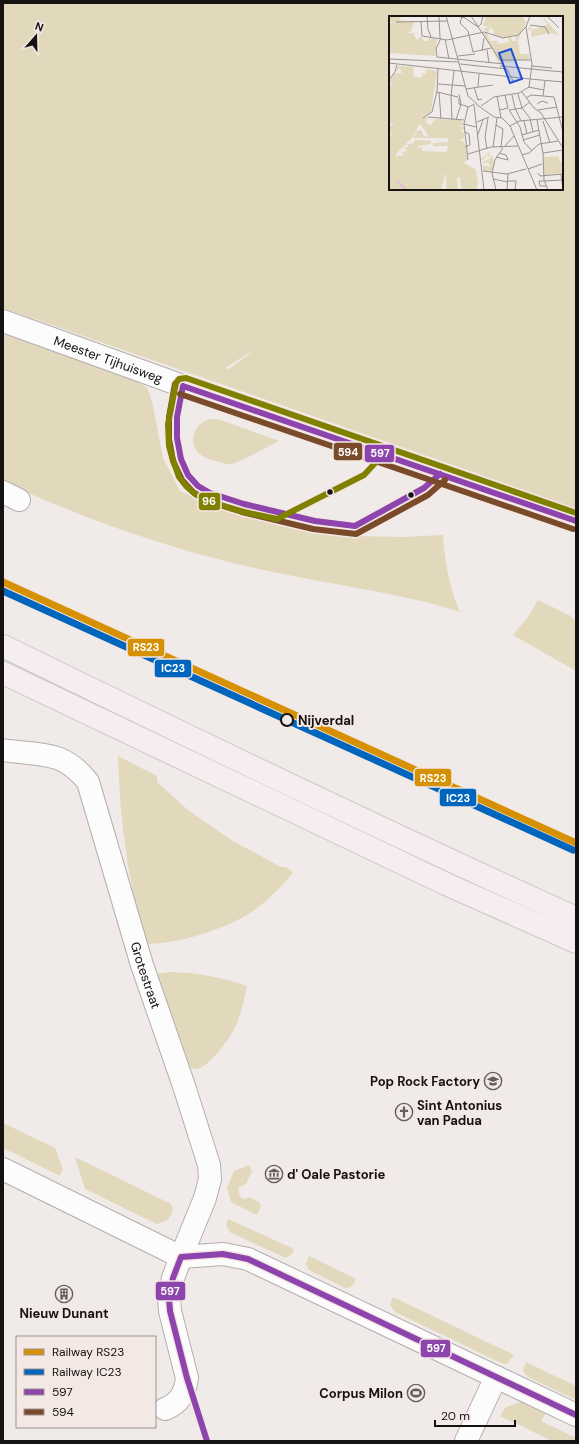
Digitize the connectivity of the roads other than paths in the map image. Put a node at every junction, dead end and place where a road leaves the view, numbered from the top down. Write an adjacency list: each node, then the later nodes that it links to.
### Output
1 (3, 322): 2 (street, Meester Tijhuisweg)
2 (576, 522)
3 (3, 646): 6 (main road)
4 (3, 673): 7 (main road)
5 (3, 750): 9 (street, Grotestraat)
6 (576, 918)
7 (576, 942)
8 (3, 1169): 9 (street)
9 (181, 1256): 10 (street); 11 (street, Grotestraat)
10 (496, 1376): 12 (street); 13 (street)
11 (165, 1409)
12 (576, 1415)
13 (466, 1441)

